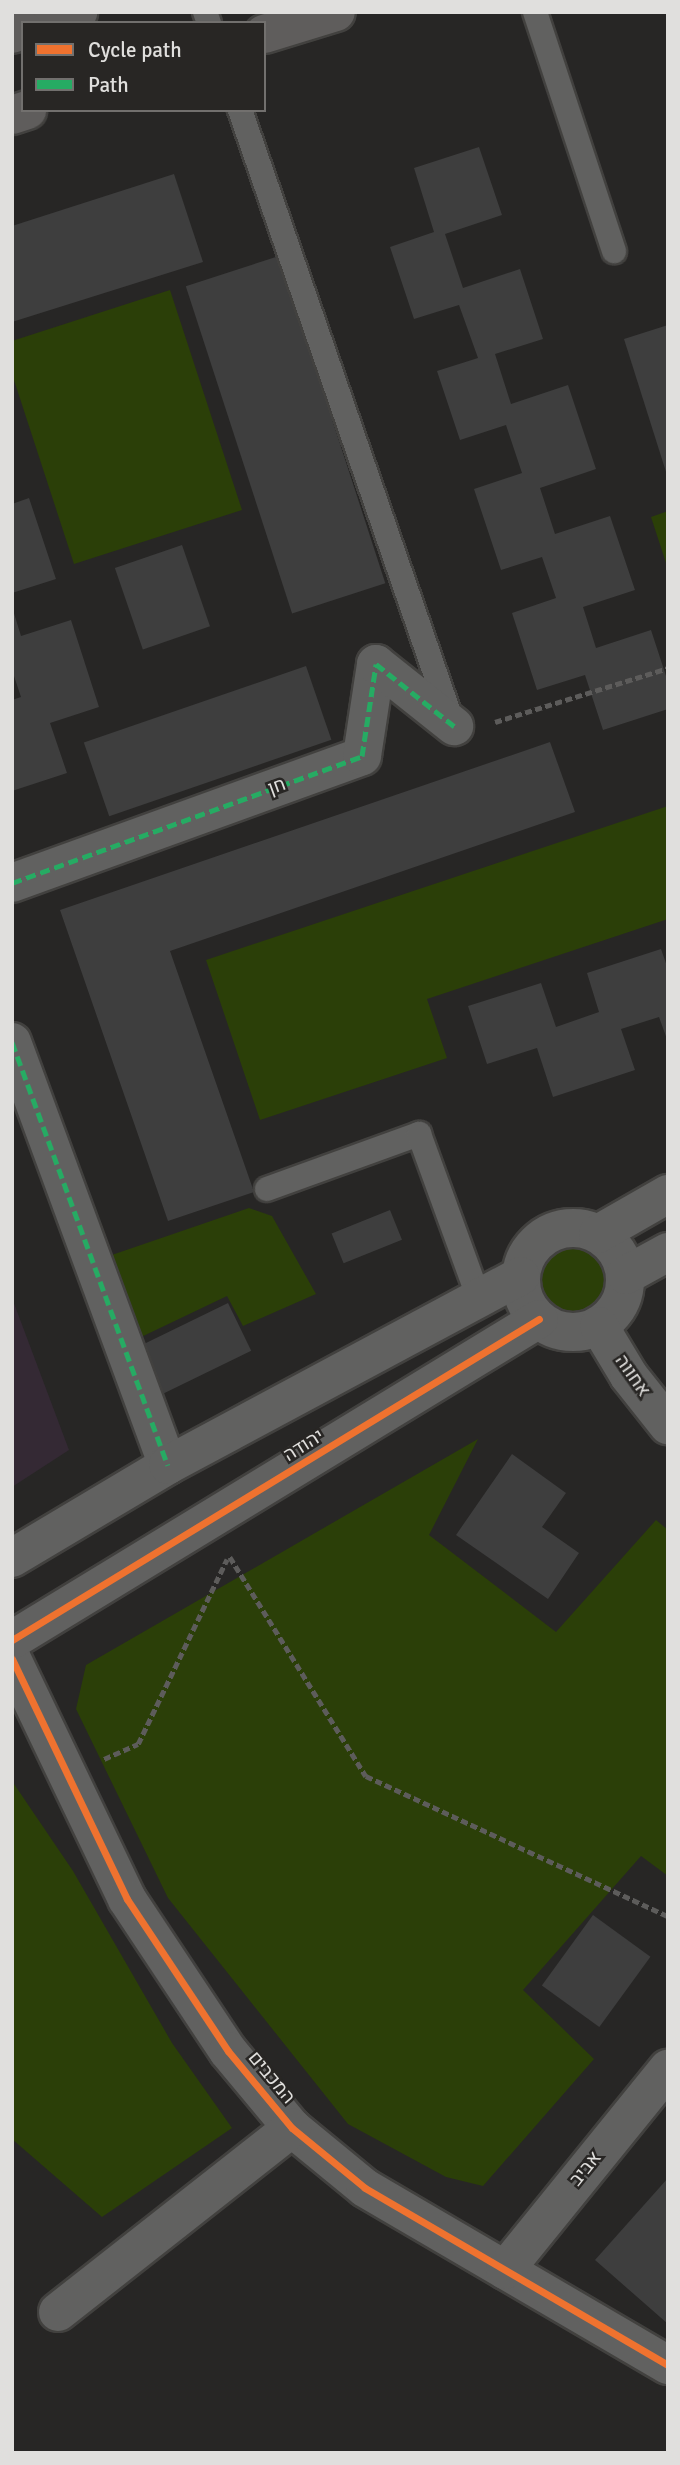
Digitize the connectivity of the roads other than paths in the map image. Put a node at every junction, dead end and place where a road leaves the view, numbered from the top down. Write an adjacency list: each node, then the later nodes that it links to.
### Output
1 (78, 12): 4 (main road)
2 (336, 12): 5 (main road)
3 (534, 12): 7 (lane)
4 (51, 21)
5 (266, 33)
6 (241, 112): 8 (lane)
7 (614, 251)
8 (470, 725): 9 (street, חן)
9 (12, 883)
10 (12, 1042): 21 (street)
11 (267, 1189): 17 (lane)
12 (668, 1194): 13 (street)
13 (598, 1234): 15 (street); 16 (street)
14 (668, 1252): 15 (street)
15 (625, 1275): 19 (street)
16 (521, 1276): 17 (street); 18 (street)
17 (479, 1299): 21 (street)
18 (539, 1318): 19 (street); 23 (street, יהודה)
19 (598, 1326): 20 (street, אחווה)
20 (668, 1425)
21 (168, 1465): 22 (street)
22 (12, 1558)
23 (12, 1640)
24 (12, 1659): 26 (street, המכבים)
25 (668, 2069): 27 (street, אביב)
26 (292, 2128): 27 (street, המכבים); 28 (street)
27 (505, 2270): 29 (street, המכבים)
28 (58, 2312)
29 (668, 2365)

